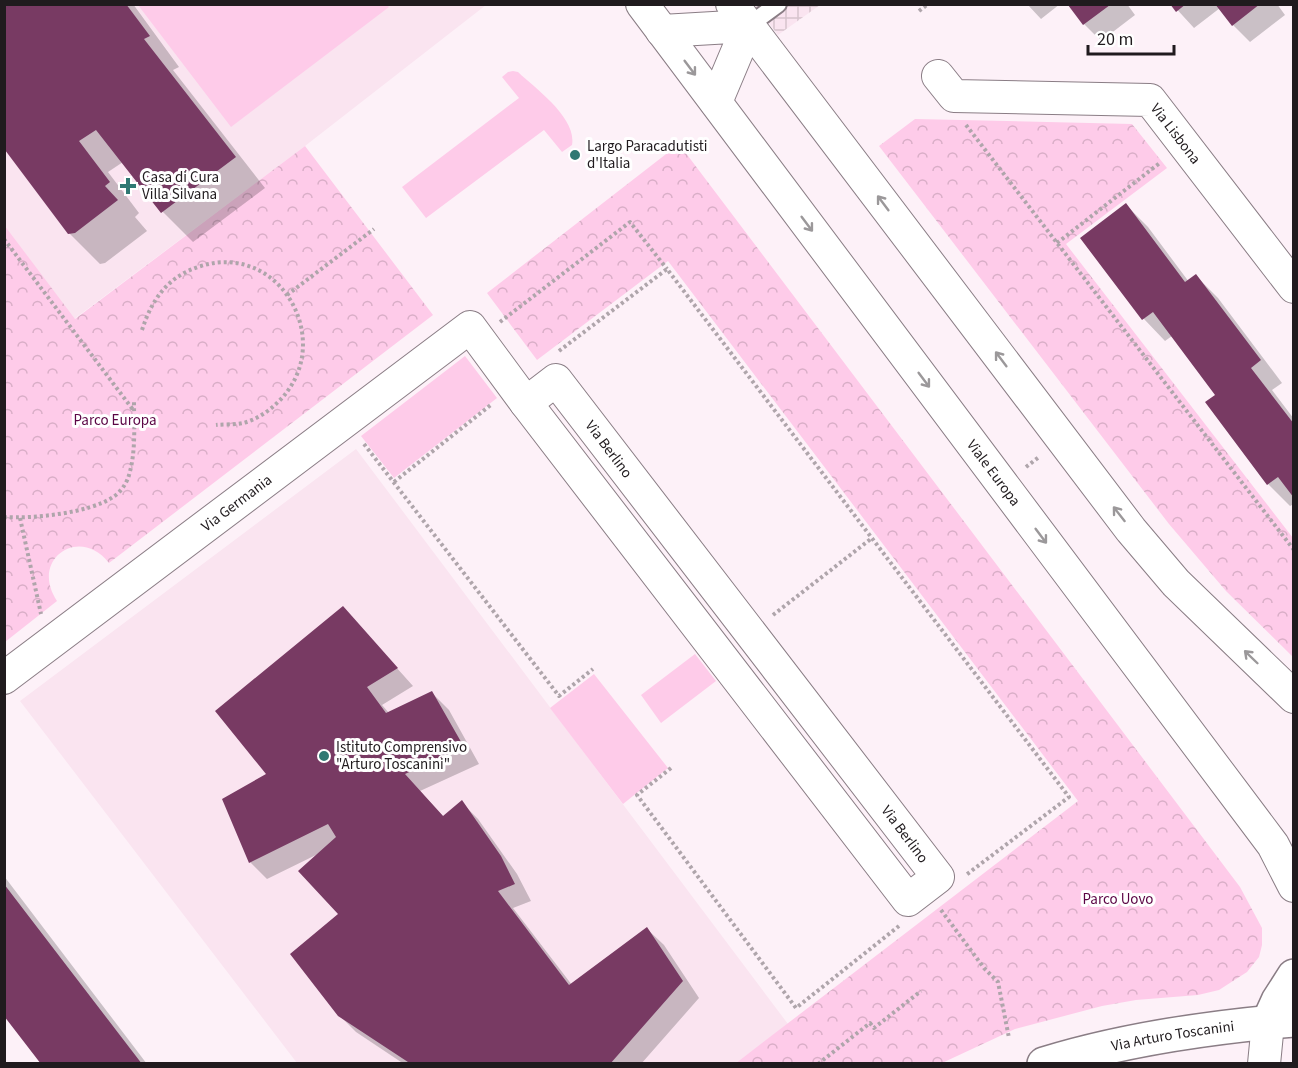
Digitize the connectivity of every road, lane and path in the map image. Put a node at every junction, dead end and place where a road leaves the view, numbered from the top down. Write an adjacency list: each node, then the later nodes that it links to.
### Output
1 (642, 4): 6 (street, Viale Europa)
2 (778, 4): 5 (lane)
3 (928, 4): 4 (path)
4 (919, 11)
5 (740, 15): 6 (street); 8 (street); 36 (street, one-way to 5)
6 (662, 31): 8 (street, Viale Europa, one-way to 8)
7 (938, 76): 15 (street, Via Lisbona)
8 (716, 102): 38 (street, Viale Europa, one-way to 38)
9 (965, 124): 13 (path)
10 (1167, 158): 13 (path)
11 (374, 229): 16 (path)
12 (4, 239): 22 (path)
13 (1057, 243): 31 (path)
14 (667, 269): 17 (path); 19 (path); 30 (path)
15 (1293, 287)
16 (287, 295): 18 (path); 23 (path)
17 (485, 325): 20 (street); 35 (street, Via Germania)
18 (142, 330)
19 (556, 353)
20 (513, 400): 27 (path); 41 (street, Via Berlino)
21 (134, 401): 22 (path)
22 (134, 411): 29 (path)
23 (216, 425)
24 (357, 435): 27 (path)
25 (1044, 453): 26 (path)
26 (1018, 473)
27 (394, 482): 34 (path)
28 (4, 517): 29 (path)
29 (20, 518): 33 (path)
30 (872, 538): 32 (path); 39 (path)
31 (1293, 550)
32 (772, 615)
33 (42, 620)
34 (593, 669)
35 (4, 678)
36 (1293, 697)
37 (671, 768): 42 (path)
38 (1283, 849): 40 (street, Viale Europa)
39 (961, 880)
40 (1293, 886)
41 (925, 887): 46 (path)
42 (905, 921)
43 (1293, 976): 45 (street)
44 (921, 991): 47 (path)
45 (1281, 1022): 48 (street, Via Arturo Toscanini); 49 (street)
46 (1010, 1038)
47 (818, 1064)
48 (1044, 1064)
49 (1264, 1064)

